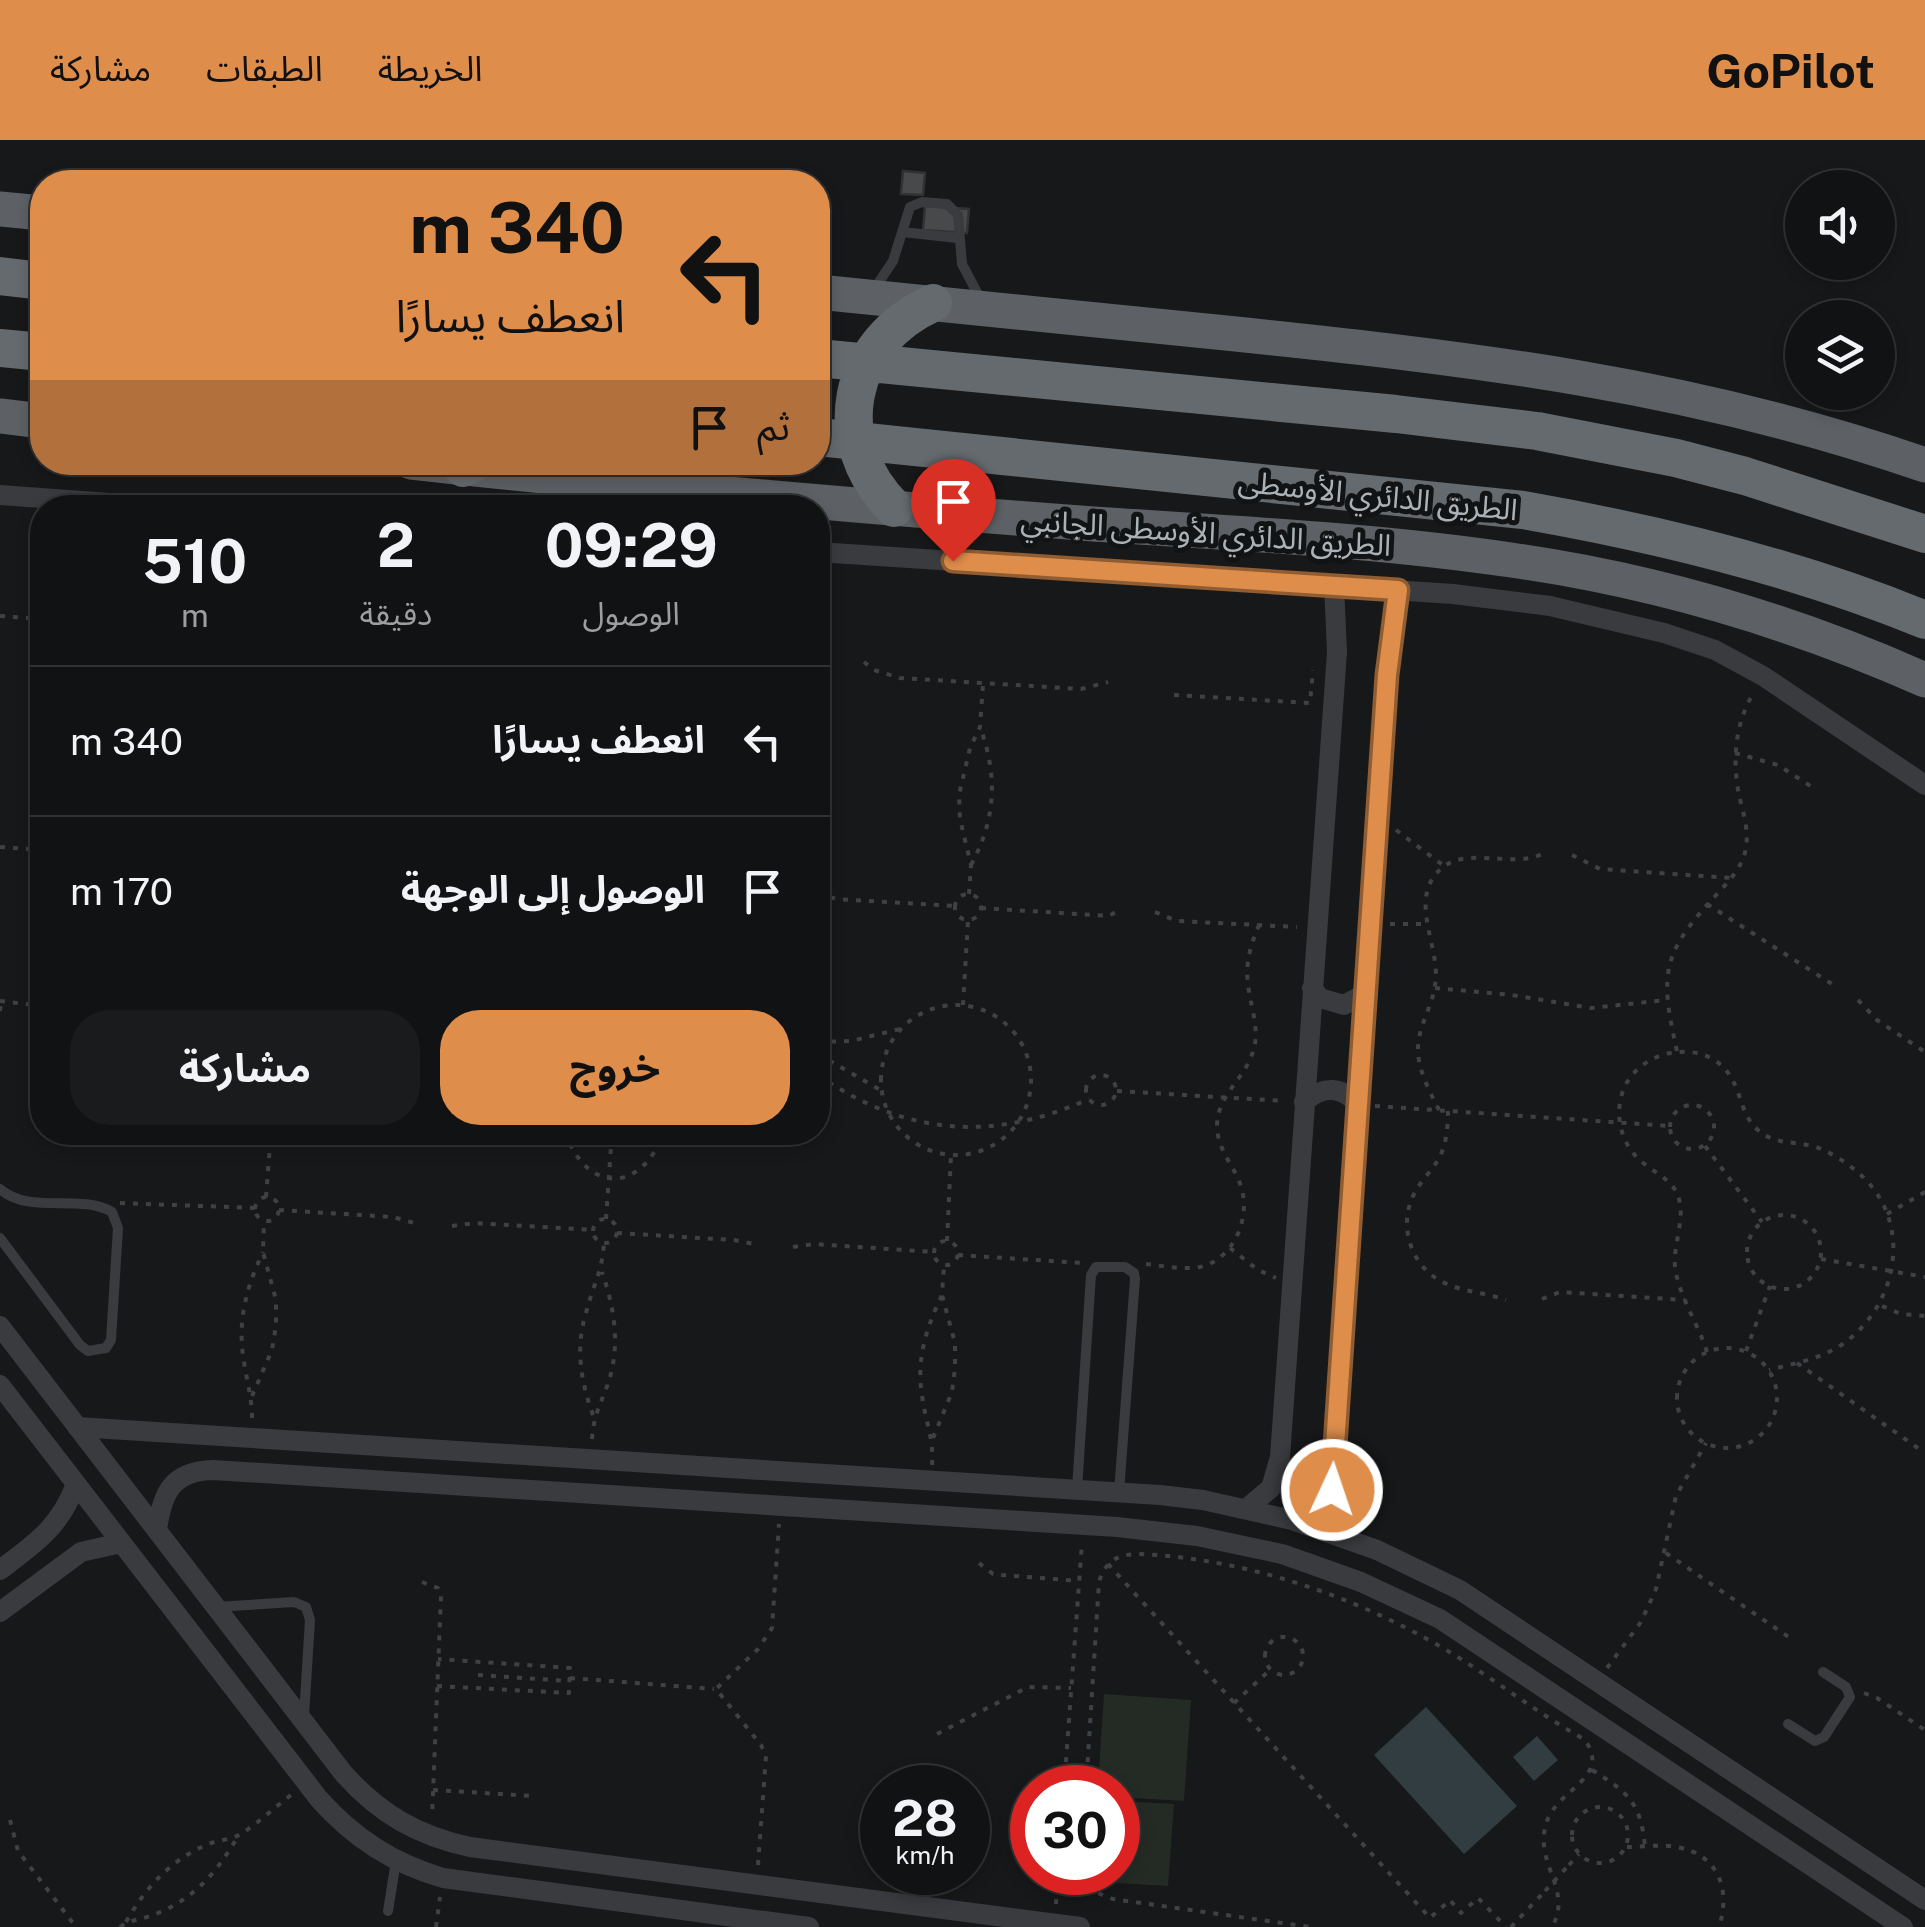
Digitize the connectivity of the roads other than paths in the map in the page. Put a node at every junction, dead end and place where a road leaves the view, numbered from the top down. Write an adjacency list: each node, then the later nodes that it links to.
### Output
1 (0, 208): 2 (highway)
2 (30, 212)
3 (902, 232): 4 (lane); 4 (lane); 8 (lane)
4 (957, 238): 10 (lane)
5 (0, 276): 6 (highway)
6 (30, 279)
7 (830, 293): 8 (highway)
8 (868, 297): 9 (highway)
9 (933, 303): 10 (highway); 14 (highway)
10 (988, 309): 19 (highway)
11 (0, 348): 12 (highway)
12 (30, 351)
13 (830, 359): 14 (highway)
14 (866, 363): 18 (highway); 26 (highway)
15 (0, 416): 16 (highway)
16 (30, 420)
17 (830, 439): 18 (highway, الطريق الدائري الأوسطى)
18 (856, 442): 25 (highway); 30 (highway, الطريق الدائري الأوسطى)
19 (1925, 465)
20 (568, 475): 22 (highway, الطريق الدائري الأوسطى الجانبي)
21 (0, 495): 23 (street)
22 (766, 495)
23 (30, 497)
24 (830, 502): 25 (highway, الطريق الدائري الأوسطى الجانبي)
25 (894, 508): 31 (highway, الطريق الدائري الأوسطى الجانبي)
26 (1925, 534)
27 (830, 553): 28 (street)
28 (1334, 586): 29 (street); 33 (street)
29 (1398, 590): 32 (street); 34 (street)
30 (1925, 620)
31 (1925, 680)
32 (1925, 785)
33 (1312, 988): 34 (street); 35 (street)
34 (1366, 994): 36 (street)
35 (1304, 1102): 36 (street); 45 (street)
36 (1358, 1104): 47 (street)
37 (0, 1189): 38 (lane)
38 (0, 1238)
39 (0, 1326): 41 (street)
40 (0, 1385): 42 (street)
41 (77, 1427): 43 (street); 46 (street)
42 (76, 1484): 48 (street); 49 (street)
43 (1077, 1489): 44 (street); 44 (lane)
44 (1120, 1492): 45 (street)
45 (1246, 1509): 47 (street)
46 (157, 1530): 50 (street); 62 (street)
47 (1336, 1534): 58 (street)
48 (121, 1542): 51 (street); 56 (street)
49 (0, 1570)
50 (216, 1607): 53 (street); 53 (lane)
51 (0, 1612)
52 (1823, 1672): 54 (lane)
53 (304, 1722): 55 (street)
54 (1788, 1724)
55 (470, 1847): 57 (street); 61 (street)
56 (396, 1861): 57 (street); 59 (lane)
57 (453, 1880): 60 (street)
58 (1925, 1900)
59 (388, 1911)
60 (810, 1927)
61 (1080, 1927)
62 (1904, 1927)

